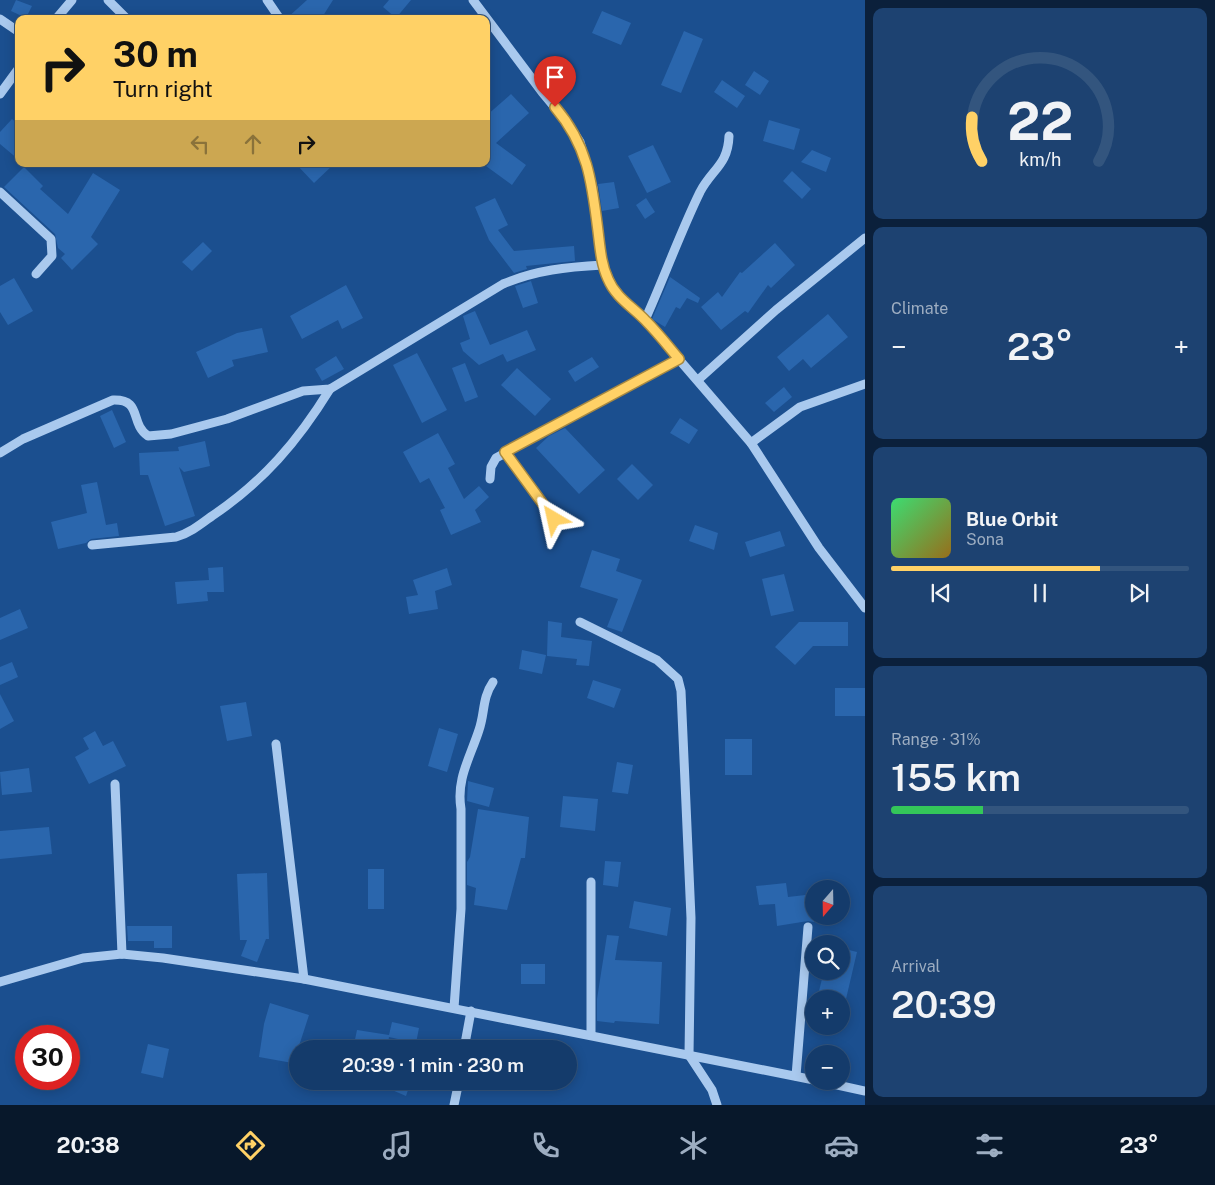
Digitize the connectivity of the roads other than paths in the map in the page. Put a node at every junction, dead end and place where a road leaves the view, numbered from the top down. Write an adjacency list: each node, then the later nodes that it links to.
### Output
1 (72, 0): 5 (street)
2 (108, 0): 6 (street)
3 (267, 0): 7 (street)
4 (473, 0): 8 (street)
5 (59, 15)
6 (123, 15)
7 (277, 15)
8 (484, 15)
9 (0, 19): 11 (street)
10 (490, 23): 17 (street)
11 (15, 29)
12 (15, 81): 13 (street)
13 (0, 94)
14 (729, 136): 19 (street)
15 (0, 192): 18 (street)
16 (865, 238): 21 (street)
17 (603, 265): 19 (street); 23 (street)
18 (36, 274)
19 (645, 320): 20 (street)
20 (679, 359): 21 (street); 25 (street)
21 (698, 380): 24 (street)
22 (865, 384): 24 (street)
23 (330, 388): 26 (street); 29 (street)
24 (751, 443): 30 (street)
25 (505, 452): 27 (street); 28 (street)
26 (0, 453)
27 (490, 480)
28 (554, 519)
29 (92, 545)
30 (865, 608)
31 (580, 622): 44 (street)
32 (493, 682): 40 (street)
33 (276, 744): 38 (street)
34 (115, 784): 37 (street)
35 (591, 882): 42 (street)
36 (808, 927): 45 (street)
37 (122, 954): 38 (street); 39 (street)
38 (304, 979): 40 (street)
39 (0, 982)
40 (454, 1008): 41 (street)
41 (471, 1011): 42 (street); 43 (street)
42 (590, 1035): 44 (street)
43 (466, 1040)
44 (689, 1055): 45 (street); 51 (street)
45 (796, 1076): 46 (street)
46 (805, 1078)
47 (850, 1088): 49 (street)
48 (457, 1090): 50 (street)
49 (865, 1091)
50 (454, 1105)
51 (717, 1105)

